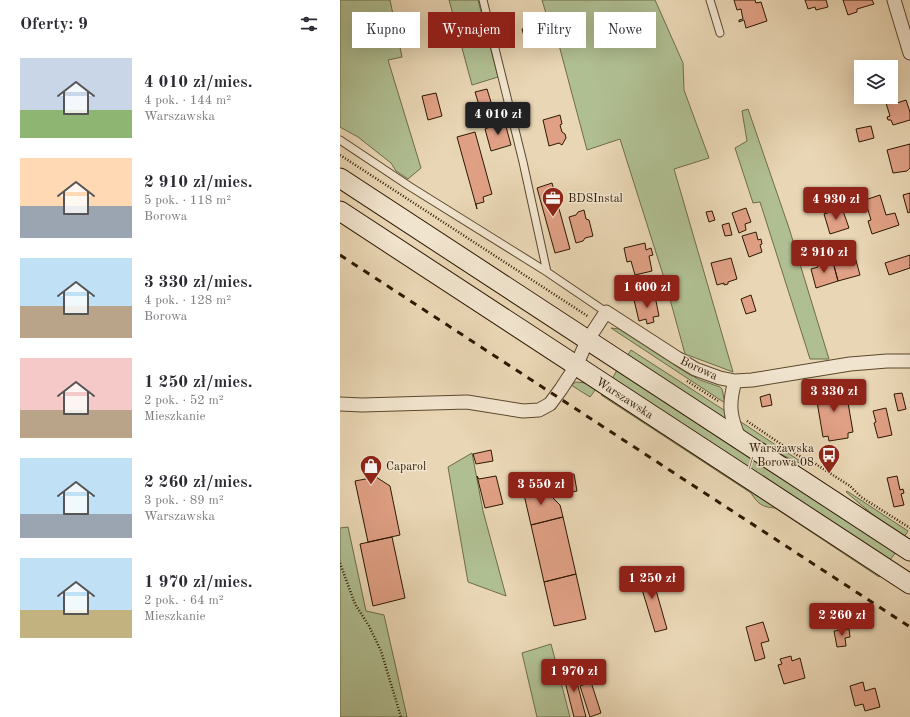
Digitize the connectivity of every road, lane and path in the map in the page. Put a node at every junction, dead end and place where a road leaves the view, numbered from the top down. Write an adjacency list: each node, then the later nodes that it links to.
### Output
1 (483, 0): 10 (lane)
2 (710, 0): 4 (lane)
3 (894, 0): 5 (street)
4 (720, 33)
5 (910, 53)
6 (340, 140): 10 (lane)
7 (340, 155): 12 (path)
8 (340, 178): 13 (main road)
9 (340, 211): 15 (main road, Warszawska)
10 (547, 272): 11 (lane)
11 (606, 312): 13 (street); 16 (street, Borowa)
12 (590, 318)
13 (587, 341): 15 (street); 19 (main road)
14 (910, 361): 16 (street, Borowa)
15 (576, 366): 17 (street); 23 (main road, Warszawska)
16 (735, 381): 19 (street)
17 (340, 404)
18 (746, 420): 20 (path)
19 (740, 440): 21 (main road)
20 (910, 528)
21 (910, 551)
22 (340, 562): 24 (path)
23 (910, 584)
24 (401, 717)

